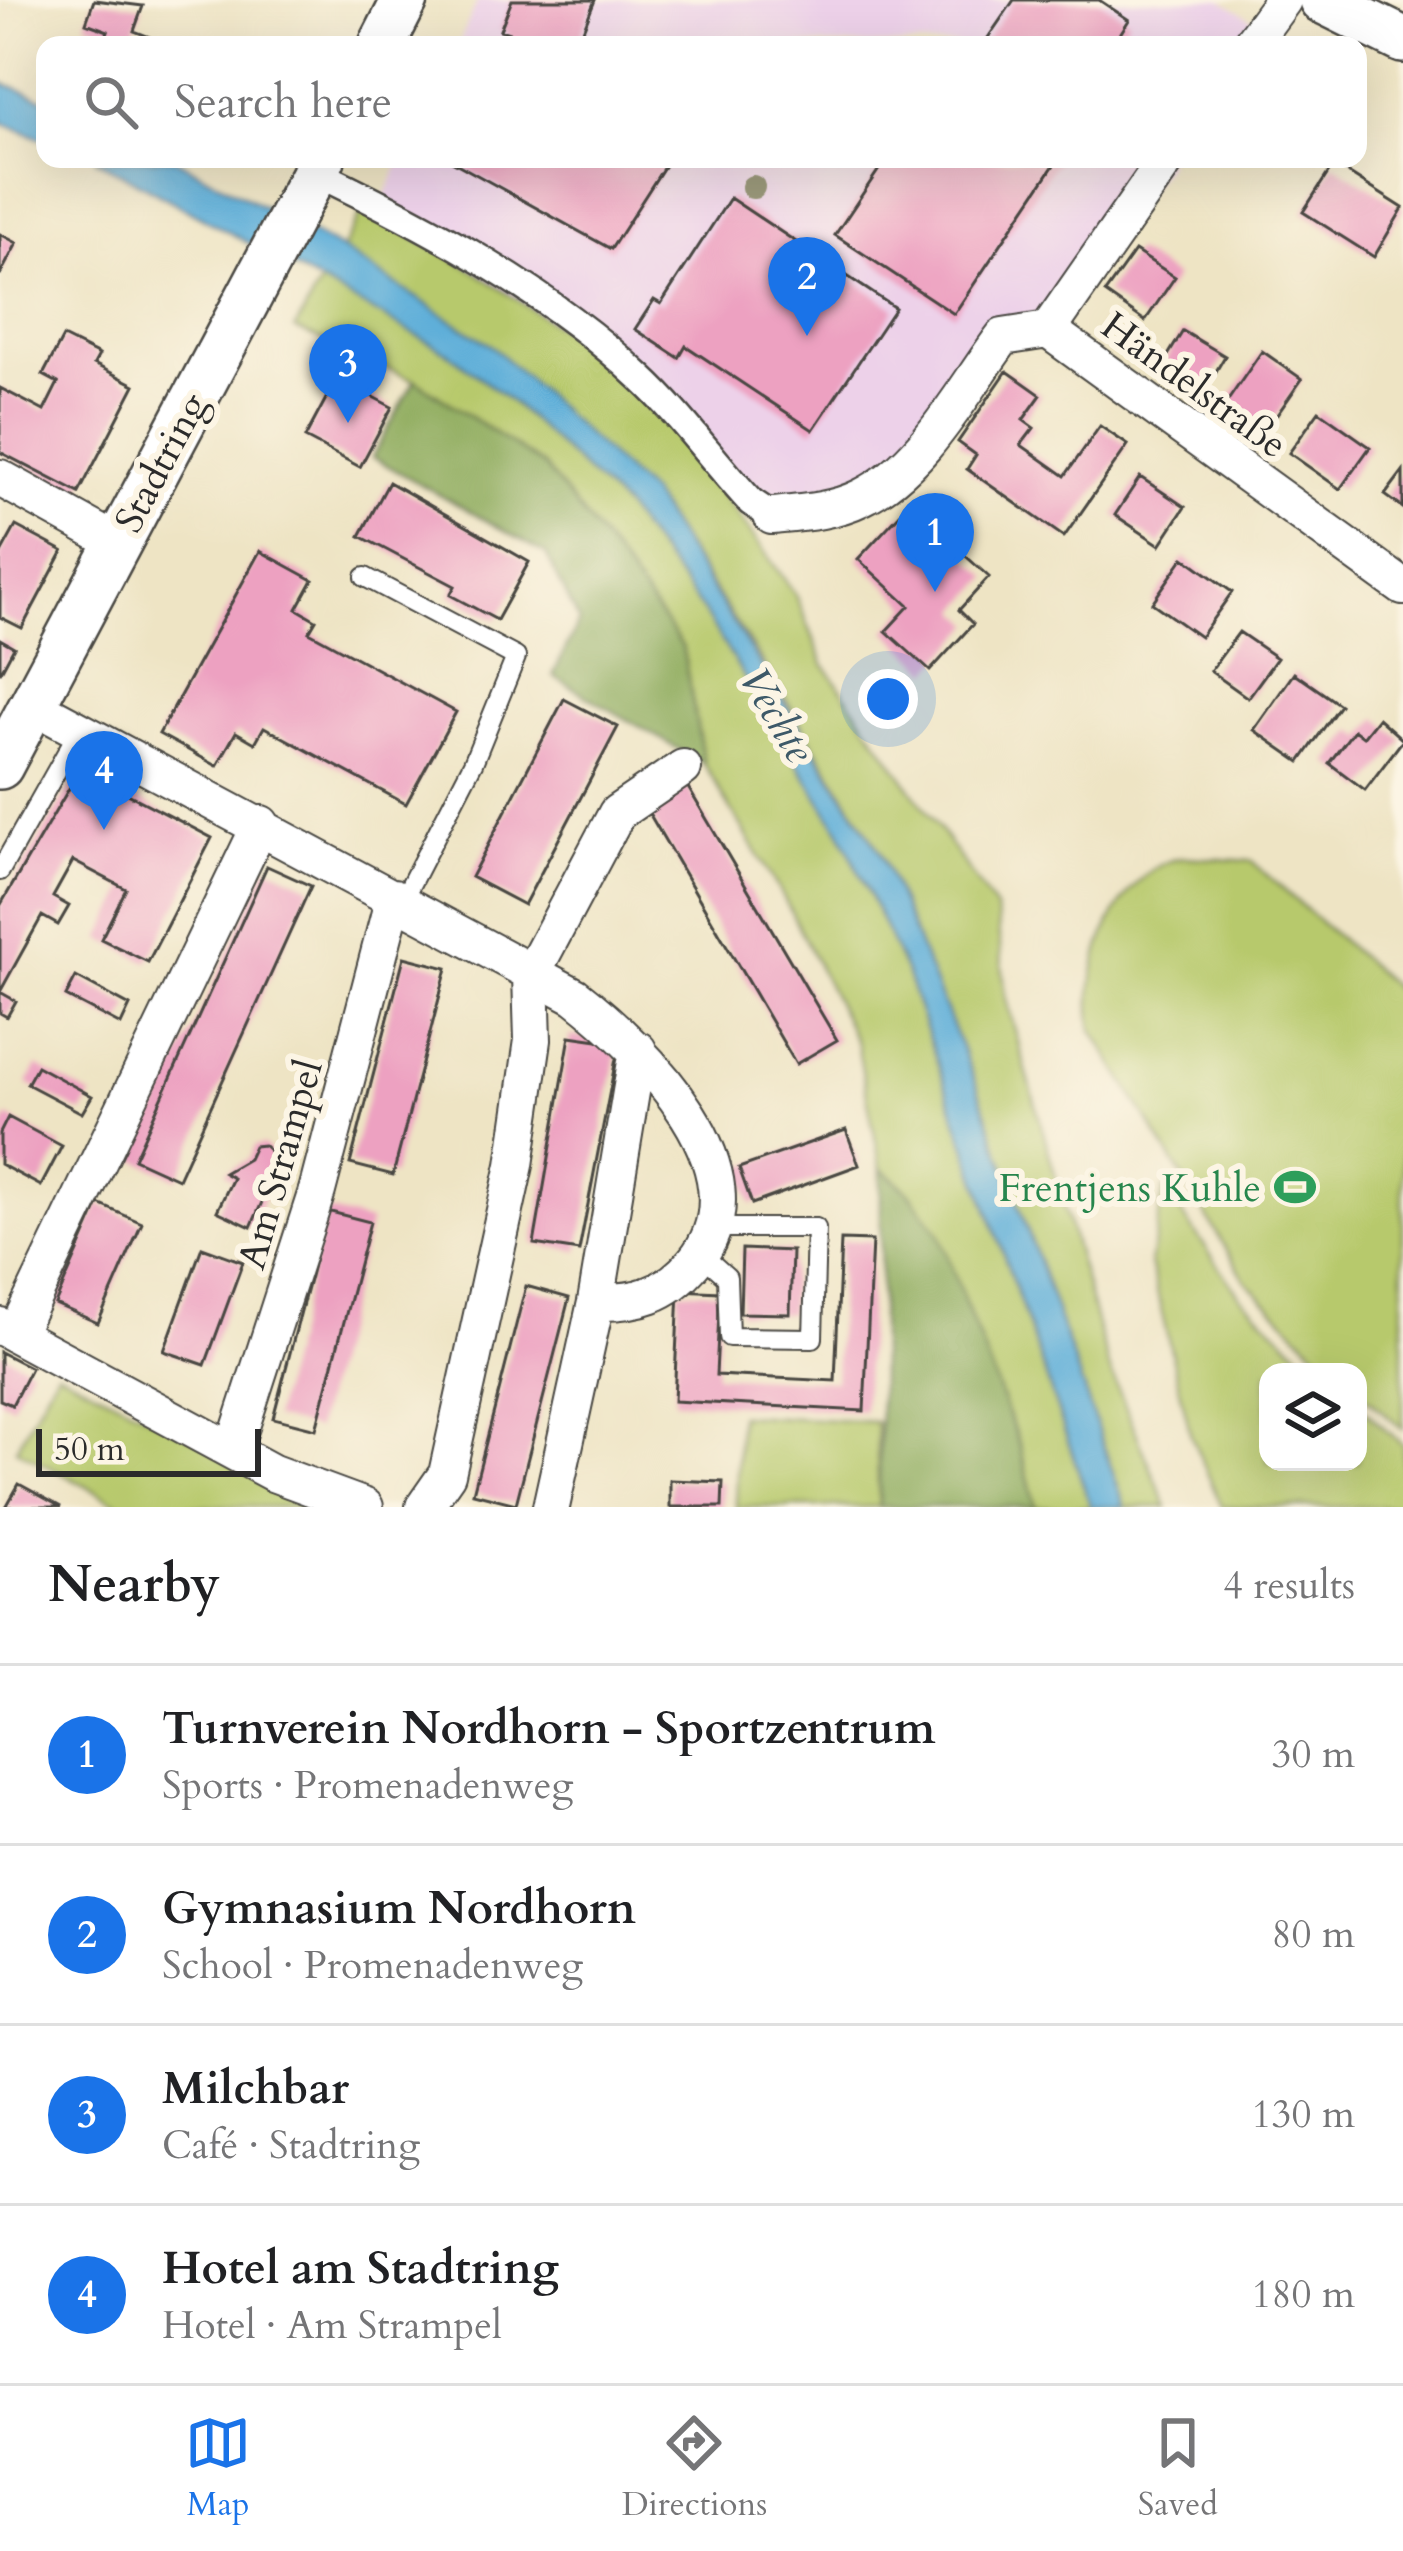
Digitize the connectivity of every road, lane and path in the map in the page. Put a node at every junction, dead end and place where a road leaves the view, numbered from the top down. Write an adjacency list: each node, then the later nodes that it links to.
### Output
1 (405, 0): 4 (street)
2 (1283, 0): 5 (street)
3 (1322, 0): 6 (street)
4 (387, 36)
5 (1257, 36)
6 (1403, 40)
7 (316, 168): 13 (street, Stadtring)
8 (323, 168): 12 (street)
9 (1161, 168): 10 (street, Händelstraße)
10 (1048, 330): 12 (street); 15 (street, Händelstraße)
11 (0, 478): 13 (street)
12 (772, 516)
13 (117, 543): 16 (street, Stadtring)
14 (365, 578): 22 (lane)
15 (1403, 587)
16 (32, 705): 17 (street); 18 (street, Stadtring)
17 (80, 728): 20 (street); 21 (lane)
18 (0, 766)
19 (682, 768): 23 (street)
20 (261, 824): 22 (street); 27 (street)
21 (0, 871)
22 (398, 899): 23 (street); 28 (street, Am Strampel)
23 (531, 975): 24 (street); 30 (street)
24 (638, 1050): 25 (street); 26 (street)
25 (706, 1241): 25 (lane); 26 (street)
26 (596, 1302): 31 (street)
27 (8, 1329): 28 (street)
28 (233, 1451): 29 (street)
29 (365, 1507)
30 (424, 1507)
31 (551, 1507)

